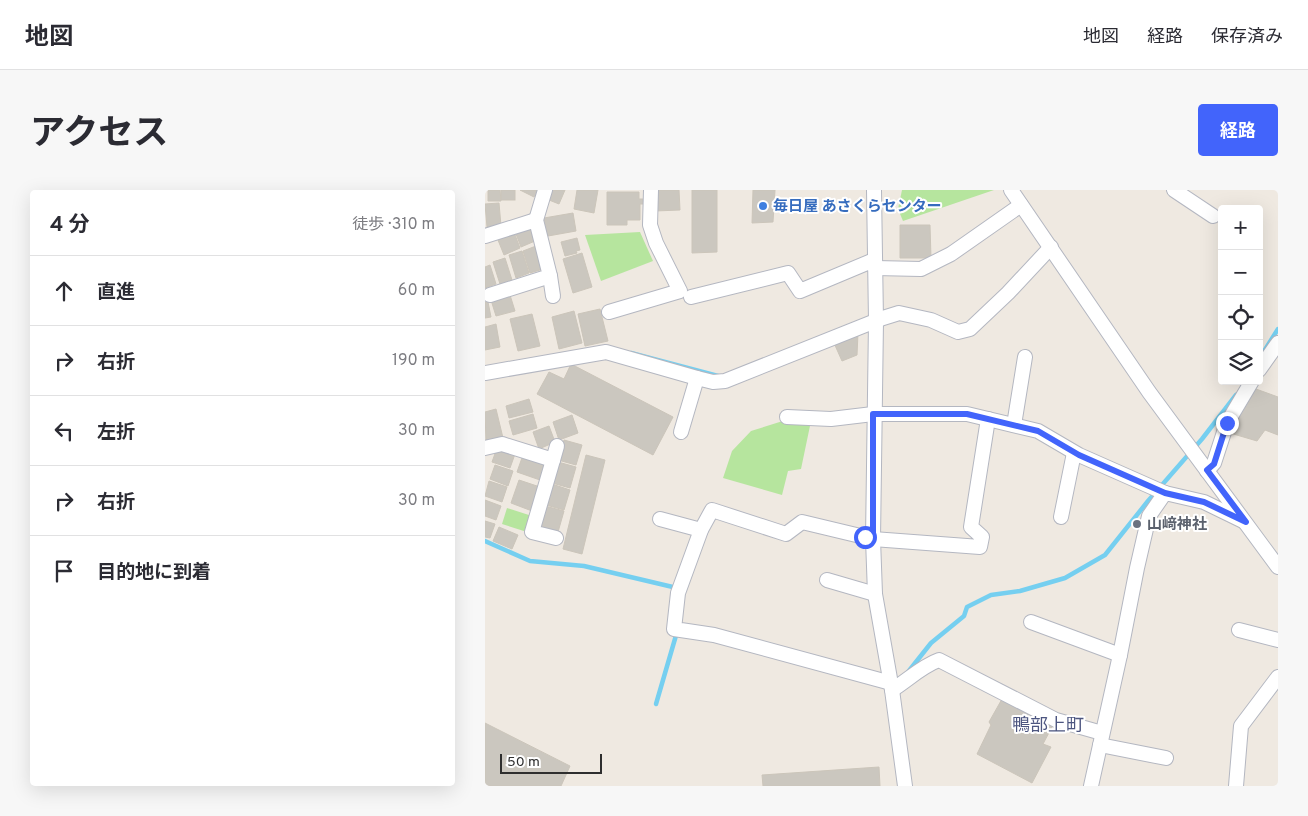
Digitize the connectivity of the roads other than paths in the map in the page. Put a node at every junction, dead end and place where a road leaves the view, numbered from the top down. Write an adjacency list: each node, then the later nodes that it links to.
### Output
1 (545, 190): 8 (street)
2 (651, 190): 16 (street)
3 (874, 190): 11 (street)
4 (1011, 190): 6 (street)
5 (1174, 190): 7 (street)
6 (1021, 205): 10 (street); 11 (street)
7 (1213, 216)
8 (536, 220): 9 (street); 12 (street)
9 (485, 236)
10 (1051, 247): 17 (street); 33 (street)
11 (875, 264): 15 (street); 17 (street)
12 (550, 276): 13 (street); 14 (street)
13 (489, 295)
14 (553, 296)
15 (691, 297)
16 (609, 312)
17 (875, 321): 22 (street); 24 (street)
18 (1278, 343): 20 (street)
19 (1025, 356): 27 (street)
20 (1263, 364)
21 (485, 373): 22 (street)
22 (697, 378): 28 (street)
23 (1250, 385): 33 (street)
24 (873, 414): 25 (street); 26 (street); 40 (street)
25 (787, 417)
26 (988, 419): 27 (street); 40 (street)
27 (1013, 425): 31 (street)
28 (681, 432)
29 (557, 446): 32 (street)
30 (486, 450): 32 (street)
31 (1074, 453): 34 (street); 35 (street)
32 (553, 460): 39 (street)
33 (1207, 470): 37 (street)
34 (1160, 491): 37 (street); 47 (street)
35 (1061, 517)
36 (660, 519): 38 (street)
37 (1246, 522): 41 (street)
38 (701, 530): 40 (street); 49 (street)
39 (556, 538)
40 (873, 539): 43 (street)
41 (1278, 567)
42 (827, 580): 43 (street)
43 (875, 594): 49 (street)
44 (1031, 622): 47 (street)
45 (1239, 630): 46 (street)
46 (1278, 640)
47 (1120, 655): 50 (street)
48 (1278, 678): 54 (street)
49 (892, 686): 50 (street); 52 (street)
50 (1101, 739): 51 (street); 53 (street)
51 (1166, 758)
52 (905, 786)
53 (1091, 786)
54 (1236, 786)

